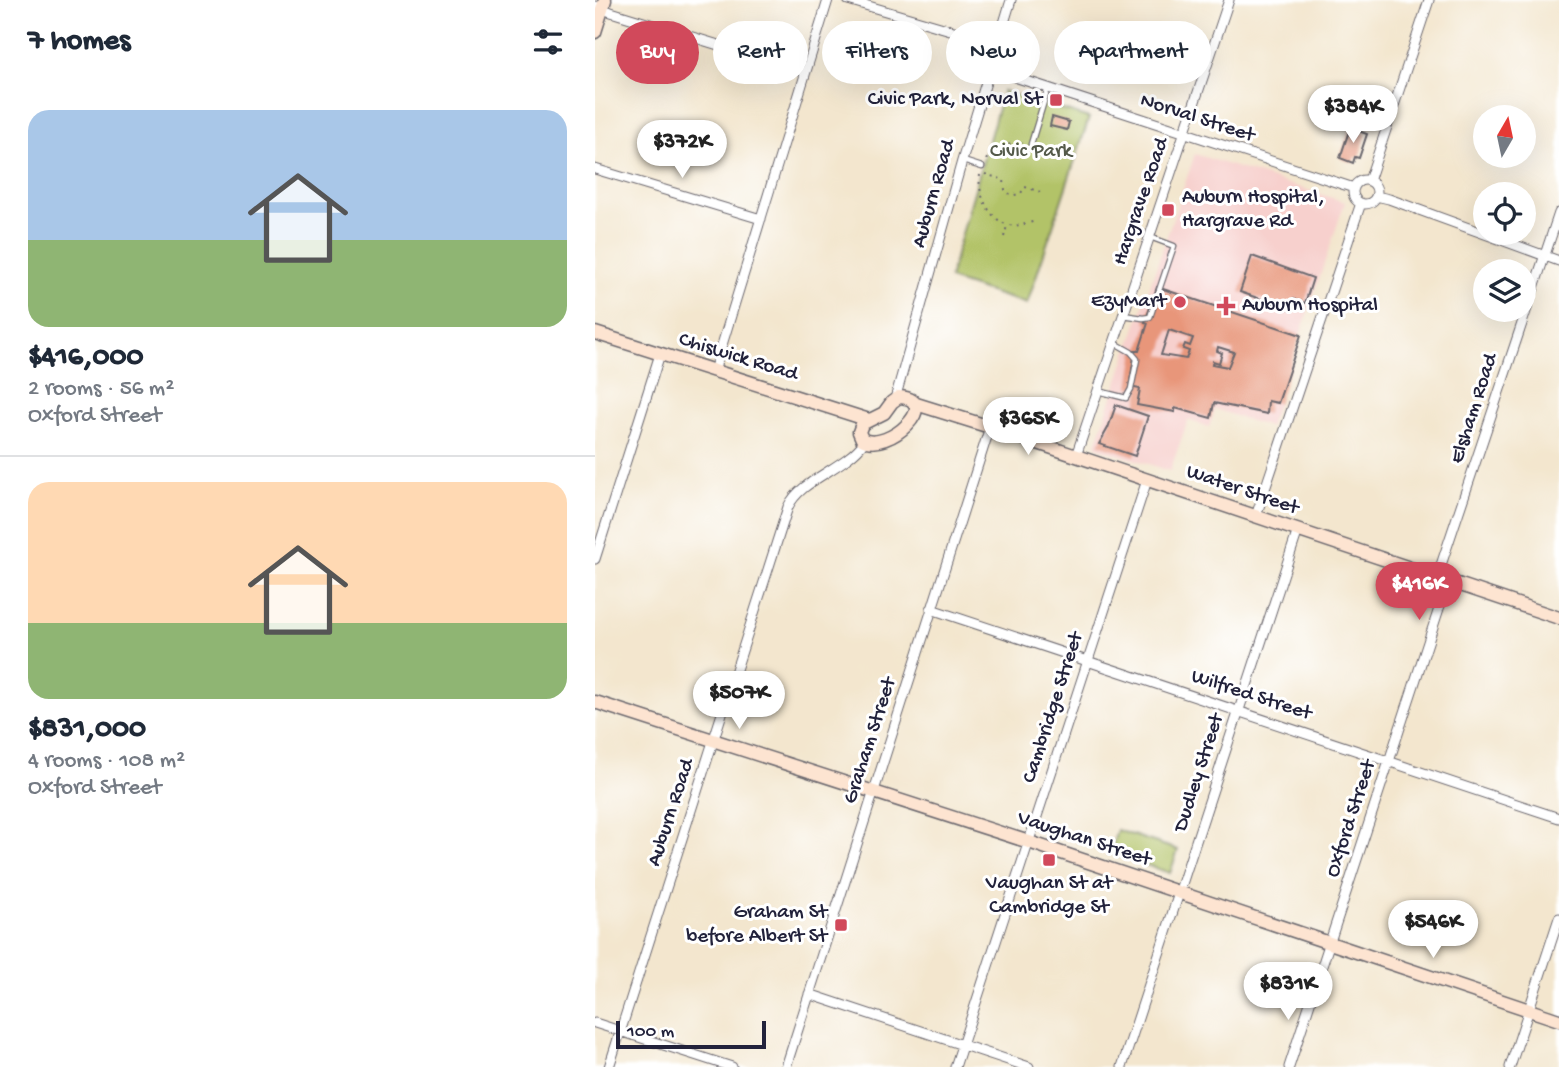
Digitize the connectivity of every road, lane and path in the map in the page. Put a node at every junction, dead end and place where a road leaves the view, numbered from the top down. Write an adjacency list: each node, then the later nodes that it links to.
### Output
1 (828, 0): 11 (street)
2 (848, 0): 8 (street)
3 (1011, 0): 7 (street, Auburn Road)
4 (1229, 0): 16 (street, Hargrave Road)
5 (1429, 0): 22 (street)
6 (601, 5): 9 (street); 10 (street)
7 (1004, 21)
8 (946, 29)
9 (595, 32)
10 (713, 42)
11 (808, 65)
12 (802, 84): 28 (street)
13 (986, 84): 18 (street, Auburn Road)
14 (1036, 84): 15 (street, Norval Street)
15 (1048, 88): 16 (street, Norval Street); 17 (lane)
16 (1184, 134): 23 (street, Norval Street); 32 (street, Hargrave Road)
17 (1031, 144): 19 (path); 20 (path)
18 (963, 161): 20 (lane); 41 (street, Auburn Road)
19 (1053, 161)
20 (982, 167)
21 (595, 169): 28 (street)
22 (1369, 181): 23 (street); 25 (street)
23 (1354, 188): 26 (street)
24 (1044, 193): 30 (path)
25 (1376, 197): 26 (street); 33 (street)
26 (1361, 203): 48 (street)
27 (1559, 213): 33 (street, Elsham Road)
28 (761, 219): 39 (street)
29 (1036, 220): 30 (path)
30 (1008, 225): 31 (path)
31 (1004, 237)
32 (1149, 237): 35 (street, Hargrave Road); 35 (lane)
33 (1544, 256): 34 (street); 51 (street, Elsham Road)
34 (1559, 261)
35 (1123, 314): 37 (street, Hargrave Road)
36 (595, 333): 38 (street, Chiswick Road)
37 (1114, 342): 40 (street, Hargrave Road); 40 (lane)
38 (660, 354): 39 (street, Chiswick Road); 50 (street)
39 (714, 371): 43 (street, Chiswick Road)
40 (1098, 391): 46 (street, Hargrave Road)
41 (895, 399): 42 (street, Water Street); 43 (street)
42 (913, 403): 44 (street, Water Street); 45 (street)
43 (869, 419): 45 (street)
44 (990, 427): 46 (street, Water Street); 52 (street, Graham Street)
45 (865, 441): 57 (street, Auburn Road)
46 (1076, 456): 47 (street, Water Street)
47 (1147, 480): 48 (street, Water Street); 54 (street, Cambridge Street)
48 (1256, 516): 49 (street, Water Street)
49 (1298, 530): 51 (street, Water Street); 56 (street, Dudley Street)
50 (595, 559)
51 (1443, 579): 53 (street, Water Street); 58 (street, Oxford Street)
52 (931, 609): 54 (street, Wilfred Street); 59 (street, Graham Street)
53 (1559, 618)
54 (1088, 660): 56 (street, Wilfred Street); 61 (street, Cambridge Street)
55 (595, 702): 57 (street, Vaughan Street)
56 (1239, 711): 58 (street, Wilfred Street); 62 (street, Dudley Street)
57 (713, 740): 59 (street, Vaughan Street); 69 (street, Auburn Road)
58 (1390, 761): 60 (street, Wilfred Street); 64 (street, Oxford Street)
59 (874, 791): 61 (street, Vaughan Street); 65 (street, Graham Street)
60 (1559, 818)
61 (1029, 842): 62 (street, Vaughan Street); 70 (street, Cambridge Street)
62 (1179, 892): 64 (street, Vaughan Street); 76 (street, Dudley Street)
63 (1559, 918): 66 (street)
64 (1330, 943): 66 (street, Vaughan Street); 77 (street, Oxford Street)
65 (809, 994): 70 (street); 73 (street, Graham Street)
66 (1529, 1010): 67 (street, Vaughan Street); 78 (street)
67 (1559, 1020)
68 (595, 1023): 69 (street)
69 (620, 1031): 71 (street, Auburn Road); 72 (street)
70 (963, 1044): 74 (street, Cambridge Street); 75 (street)
71 (609, 1067)
72 (733, 1067)
73 (786, 1067)
74 (955, 1067)
75 (1029, 1067)
76 (1122, 1067)
77 (1289, 1067)
78 (1510, 1067)

